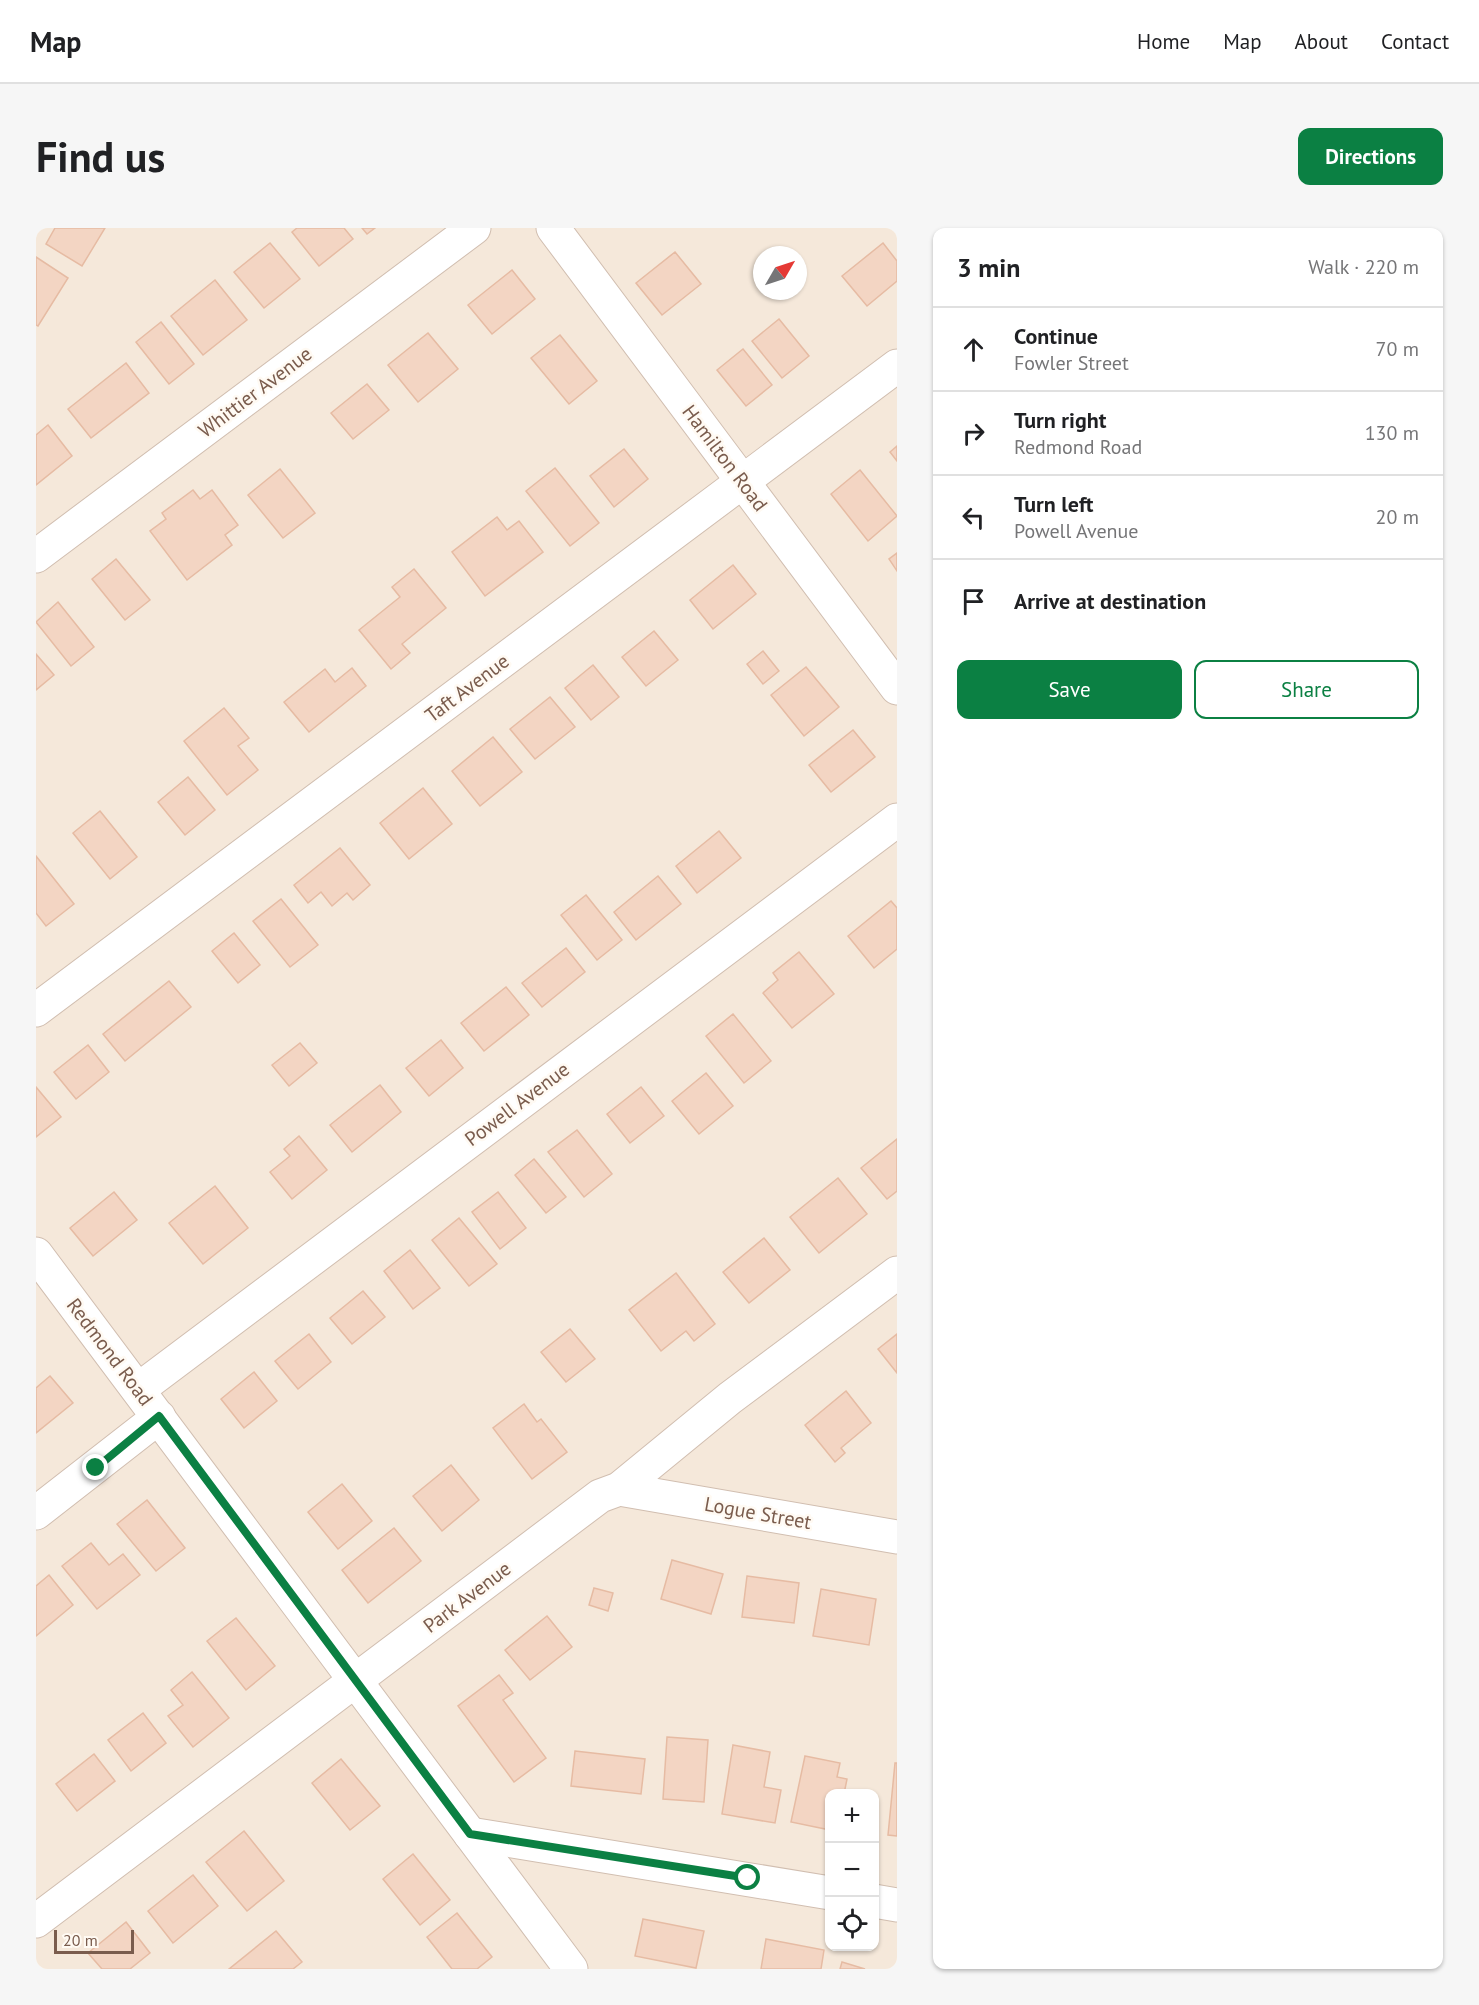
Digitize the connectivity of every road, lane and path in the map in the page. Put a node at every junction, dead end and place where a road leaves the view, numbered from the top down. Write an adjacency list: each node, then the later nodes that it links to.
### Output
1 (474, 228): 5 (street, Whittier Avenue)
2 (553, 228): 4 (street, Hamilton Road)
3 (897, 366): 4 (street, Taft Avenue)
4 (742, 482): 6 (street, Hamilton Road); 8 (street, Taft Avenue)
5 (36, 556)
6 (897, 688)
7 (897, 820): 11 (street, Powell Avenue)
8 (36, 1010)
9 (36, 1254): 11 (street, Redmond Road)
10 (897, 1273): 13 (street, Park Avenue)
11 (139, 1389): 12 (street, Redmond Road)
12 (159, 1416): 14 (street); 16 (street, Redmond Road)
13 (619, 1489): 15 (street, Logue Street); 16 (street, Park Avenue)
14 (36, 1513)
15 (897, 1537)
16 (355, 1681): 17 (street, Redmond Road); 21 (street, Park Avenue)
17 (470, 1834): 18 (street); 22 (street, Redmond Road)
18 (825, 1892)
19 (879, 1902): 20 (street)
20 (897, 1905)
21 (36, 1921)
22 (570, 1969)

